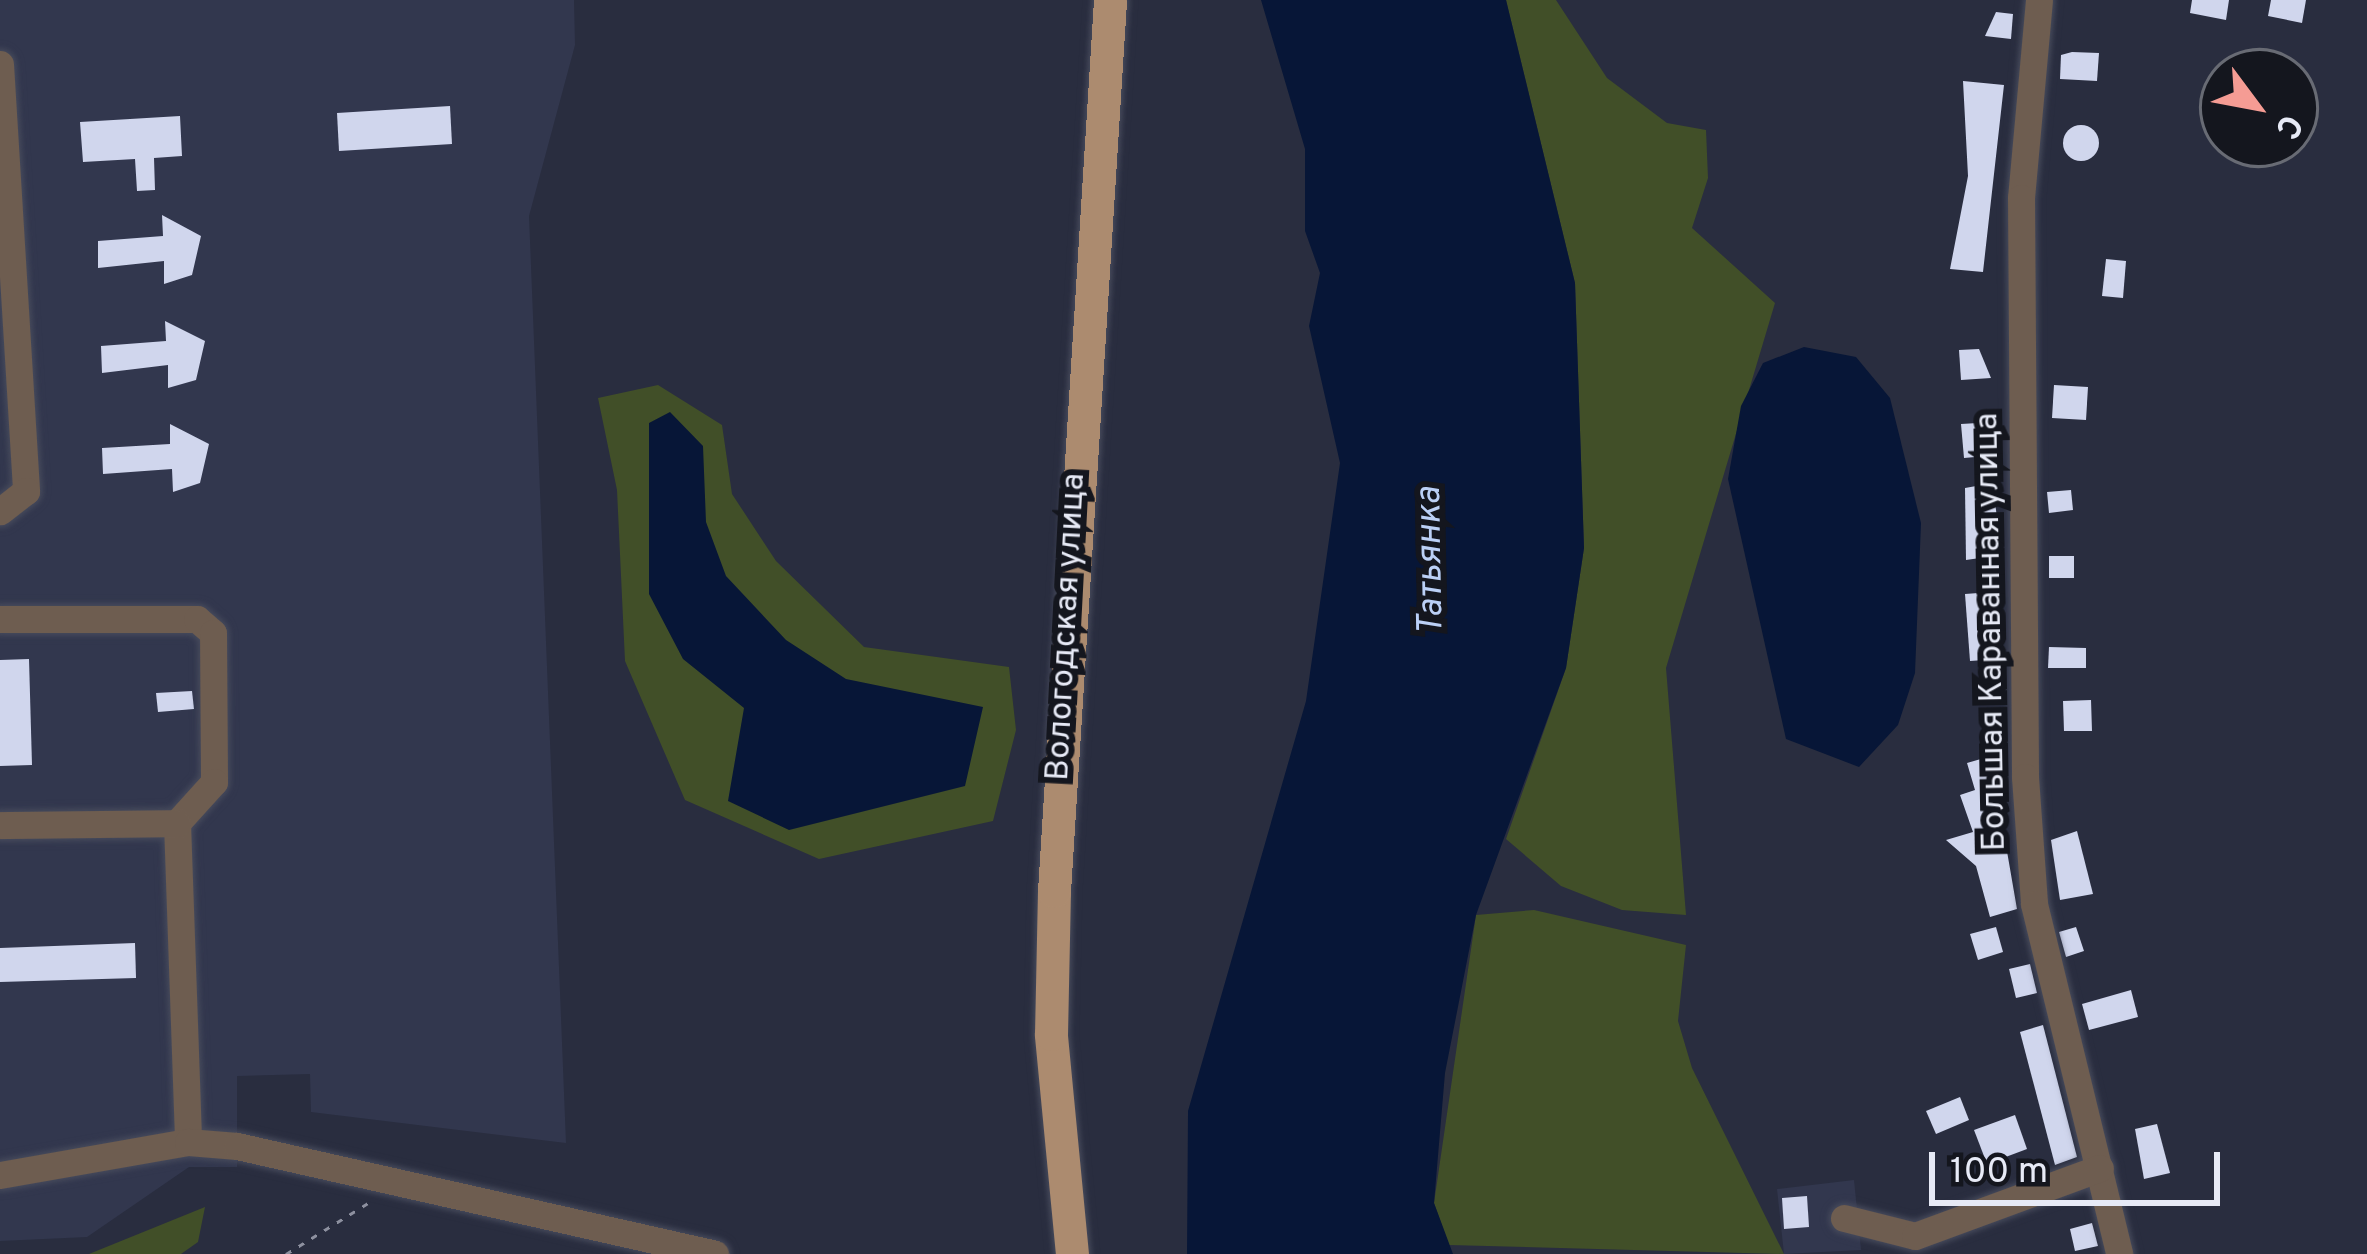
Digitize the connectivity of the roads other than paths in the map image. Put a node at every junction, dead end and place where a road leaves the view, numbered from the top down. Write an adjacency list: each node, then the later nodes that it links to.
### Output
1 (1109, 0): 13 (main road, Вологодская улица)
2 (2039, 0): 9 (street, Большая Караванная улица)
3 (0, 64): 4 (street)
4 (0, 511)
5 (0, 619): 6 (street)
6 (177, 824): 7 (street); 8 (street)
7 (0, 825)
8 (188, 1142): 10 (street); 12 (street)
9 (2100, 1168): 11 (street); 14 (street, Большая Караванная улица)
10 (0, 1174)
11 (1844, 1218)
12 (715, 1254)
13 (1072, 1254)
14 (2120, 1254)

